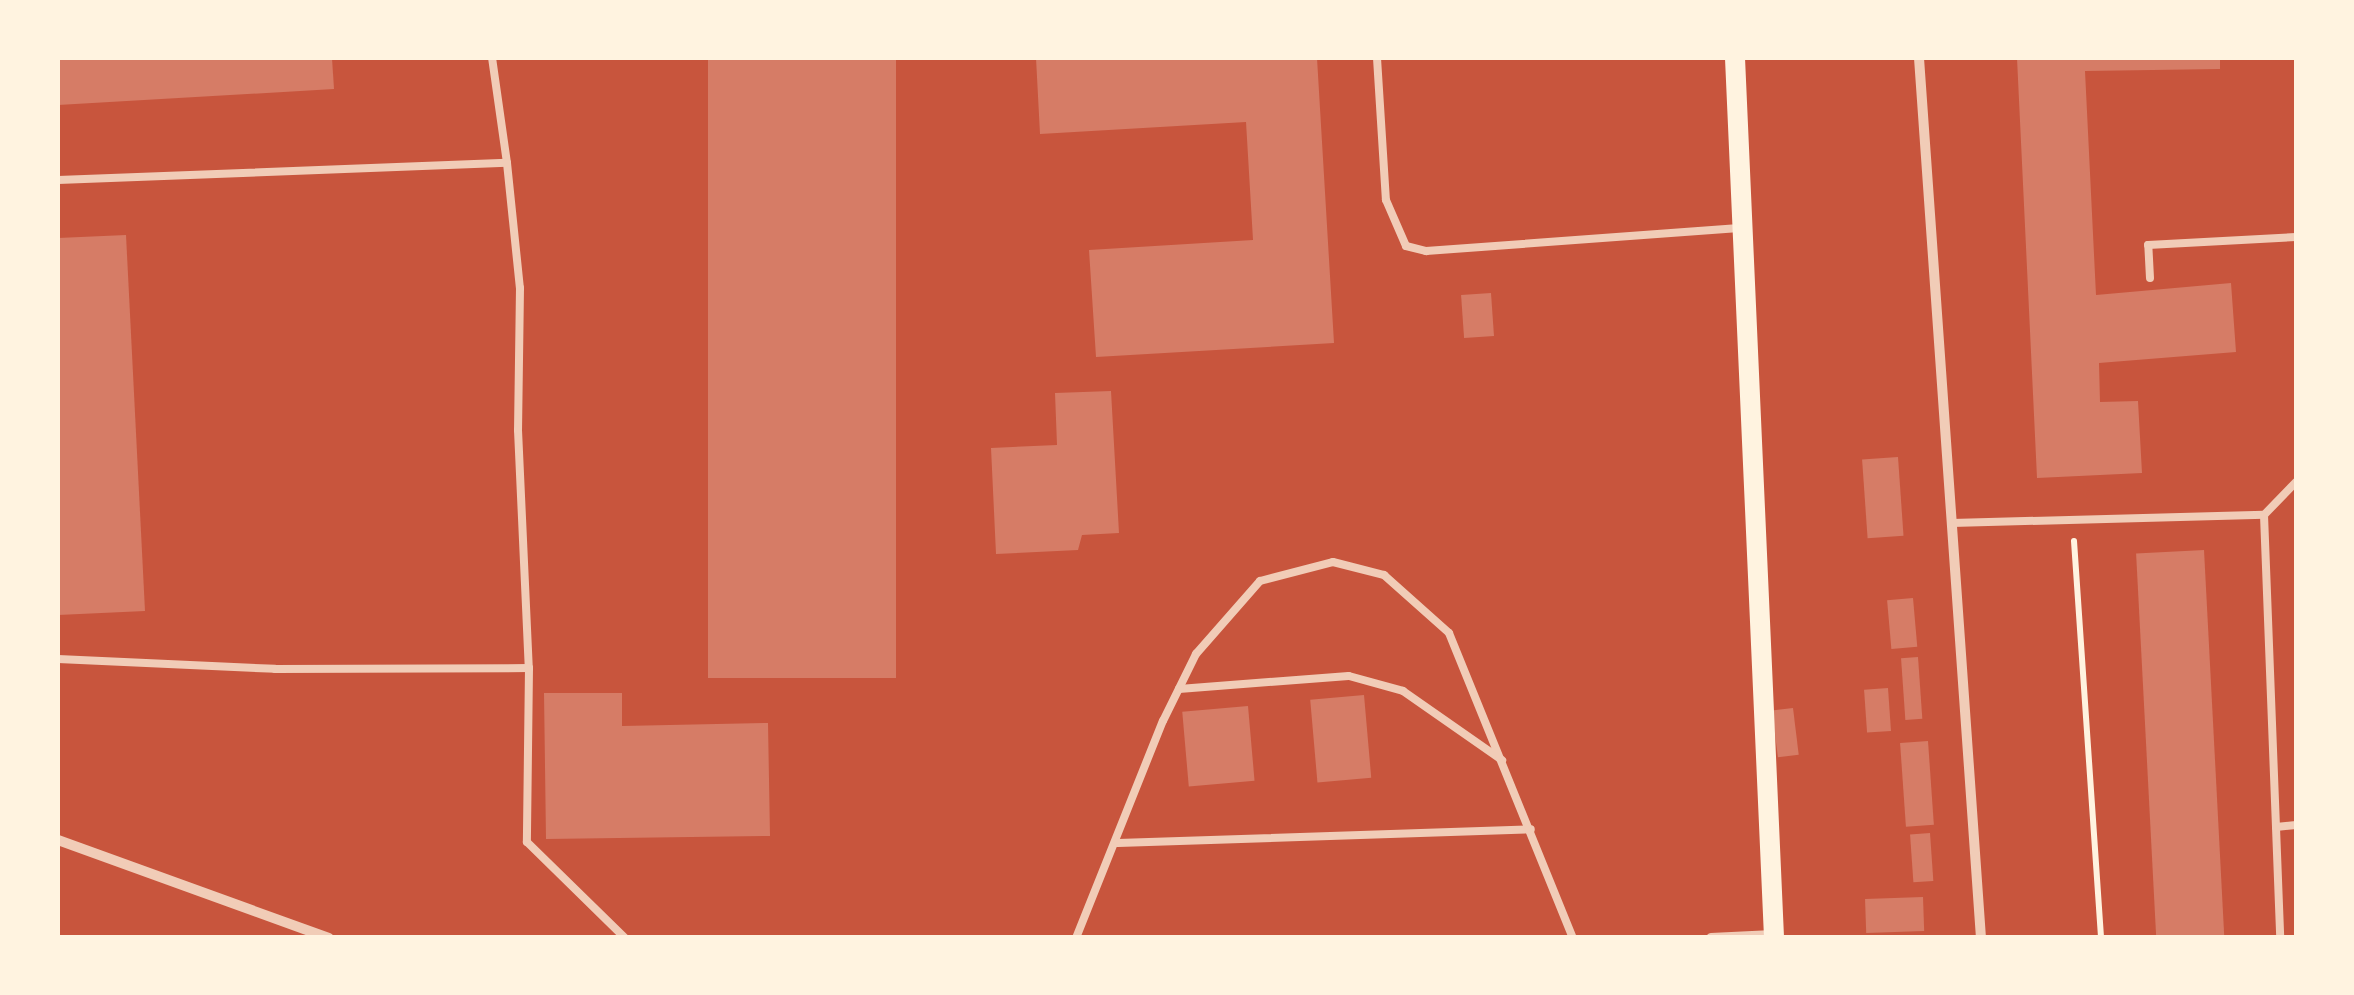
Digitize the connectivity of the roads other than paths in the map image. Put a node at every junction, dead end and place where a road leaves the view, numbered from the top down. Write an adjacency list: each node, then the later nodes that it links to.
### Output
1 (492, 58): 5 (lane)
2 (1376, 58): 7 (lane)
3 (1735, 58): 7 (main road)
4 (1919, 58): 12 (street)
5 (508, 163): 6 (lane); 14 (lane)
6 (58, 180)
7 (1744, 228): 22 (main road)
8 (2296, 238): 9 (lane)
9 (2150, 278)
10 (2296, 482): 11 (lane)
11 (2264, 515): 12 (lane); 18 (lane)
12 (1952, 523): 28 (street)
13 (58, 659): 14 (lane)
14 (529, 668): 24 (lane)
15 (1180, 688): 16 (lane); 16 (lane); 21 (lane)
16 (1502, 760): 19 (lane)
17 (2296, 825): 18 (lane)
18 (2276, 827): 29 (lane)
19 (1531, 829): 21 (lane); 26 (lane)
20 (58, 840): 23 (street)
21 (1118, 843): 25 (lane)
22 (1774, 936): 27 (street)
23 (329, 938)
24 (625, 938)
25 (1076, 938)
26 (1573, 938)
27 (1712, 938)
28 (1982, 938)
29 (2280, 938)

